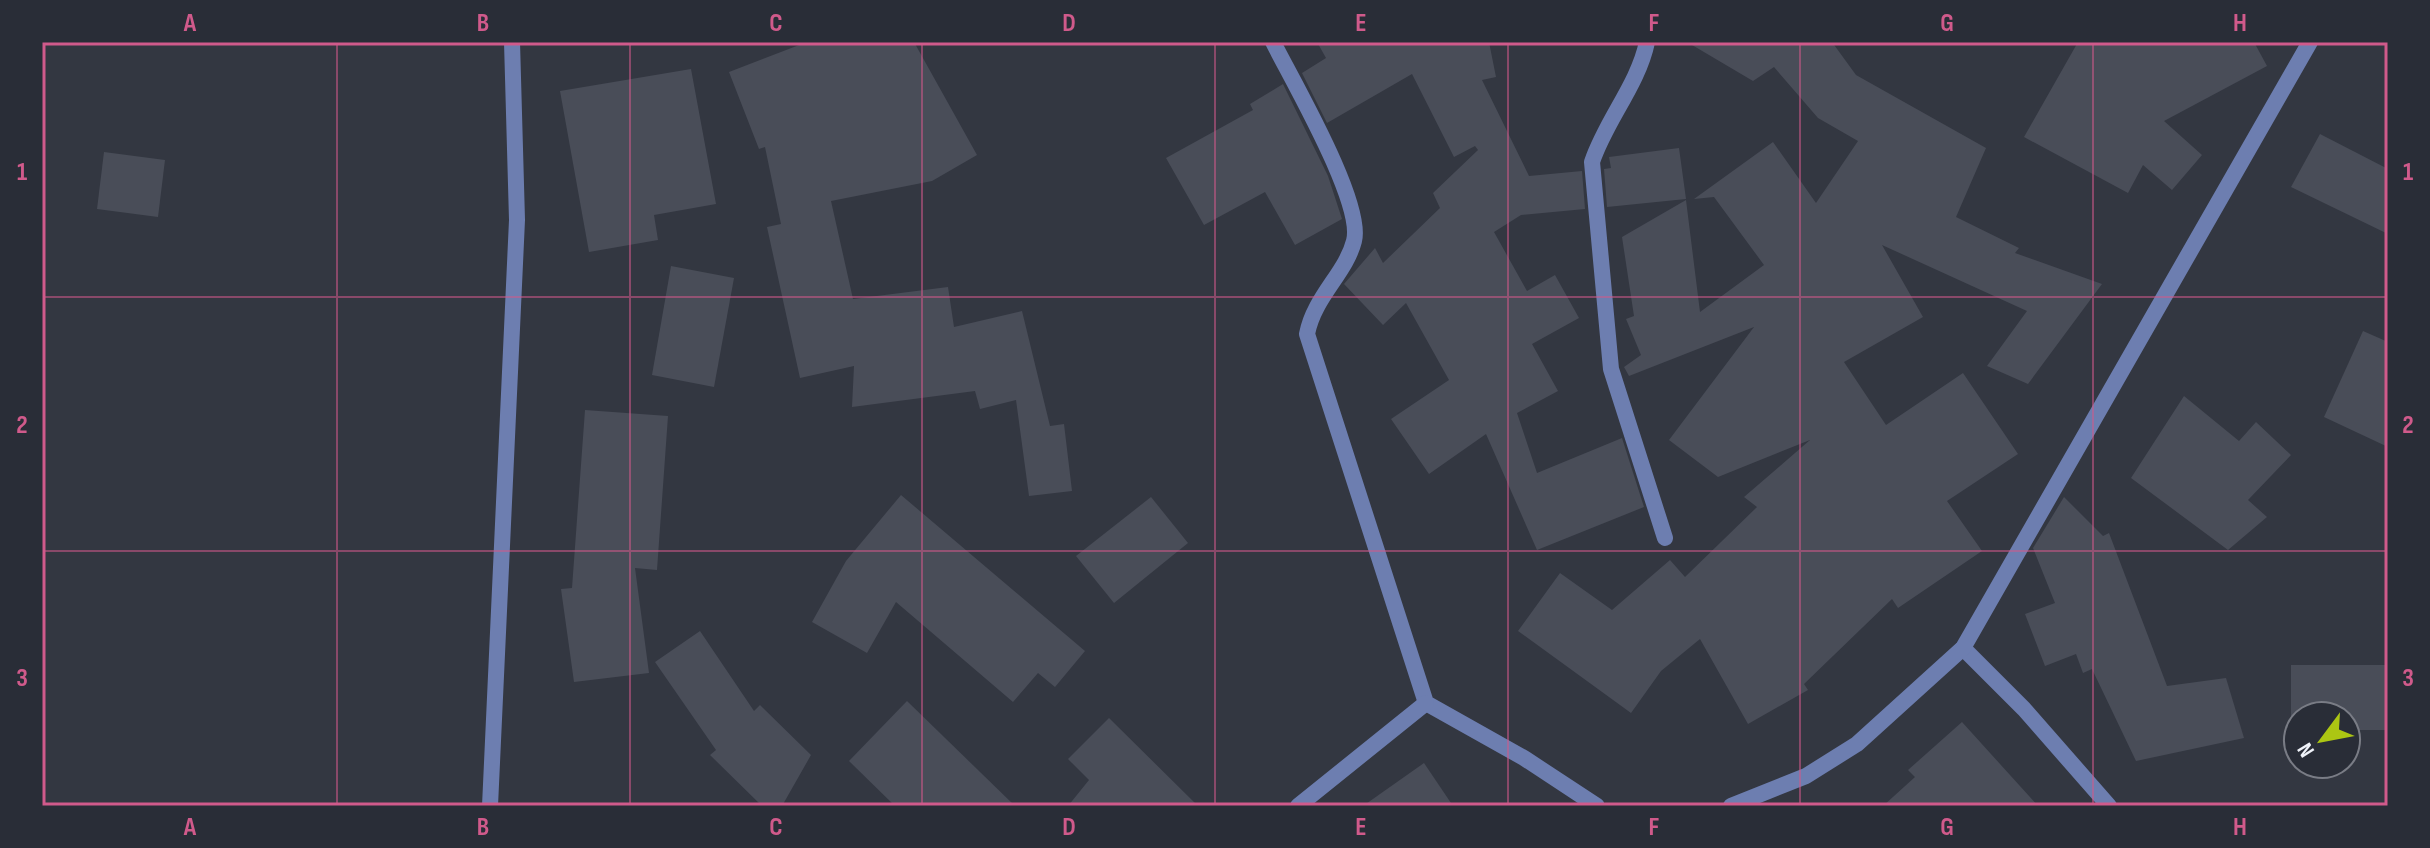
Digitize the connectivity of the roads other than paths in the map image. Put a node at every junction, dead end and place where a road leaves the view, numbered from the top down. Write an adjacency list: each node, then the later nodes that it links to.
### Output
1 (512, 42): 8 (street)
2 (1273, 42): 7 (street)
3 (1647, 42): 5 (street)
4 (2310, 42): 6 (street)
5 (1665, 538)
6 (1963, 648): 11 (street); 12 (street)
7 (1426, 703): 9 (street); 10 (street)
8 (490, 806)
9 (1298, 806)
10 (1597, 806)
11 (1731, 806)
12 (2109, 806)

